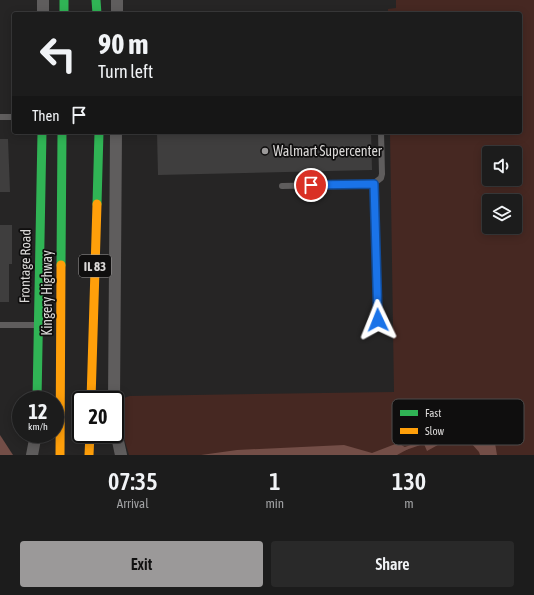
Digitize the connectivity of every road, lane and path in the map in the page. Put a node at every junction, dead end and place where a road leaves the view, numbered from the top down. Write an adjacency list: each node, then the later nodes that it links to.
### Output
1 (43, 0): 5 (street)
2 (64, 0): 6 (main road)
3 (96, 0): 7 (main road)
4 (117, 0): 8 (street)
5 (43, 12)
6 (64, 12)
7 (97, 12)
8 (117, 12)
9 (0, 117): 10 (lane)
10 (12, 117)
11 (42, 134): 20 (main road, Frontage Road)
12 (62, 134): 28 (main road, Kingery Highway / IL 83)
13 (99, 134): 22 (main road, IL 83)
14 (116, 134): 23 (street)
15 (381, 134): 16 (lane)
16 (374, 184): 17 (lane); 18 (lane)
17 (282, 186)
18 (378, 320)
19 (0, 325): 20 (lane)
20 (40, 325): 21 (main road, Frontage Road)
21 (37, 391)
22 (91, 391)
23 (114, 391)
24 (34, 443): 27 (street)
25 (90, 443): 29 (main road)
26 (118, 443): 30 (street)
27 (32, 455)
28 (60, 455)
29 (89, 455)
30 (121, 455)

